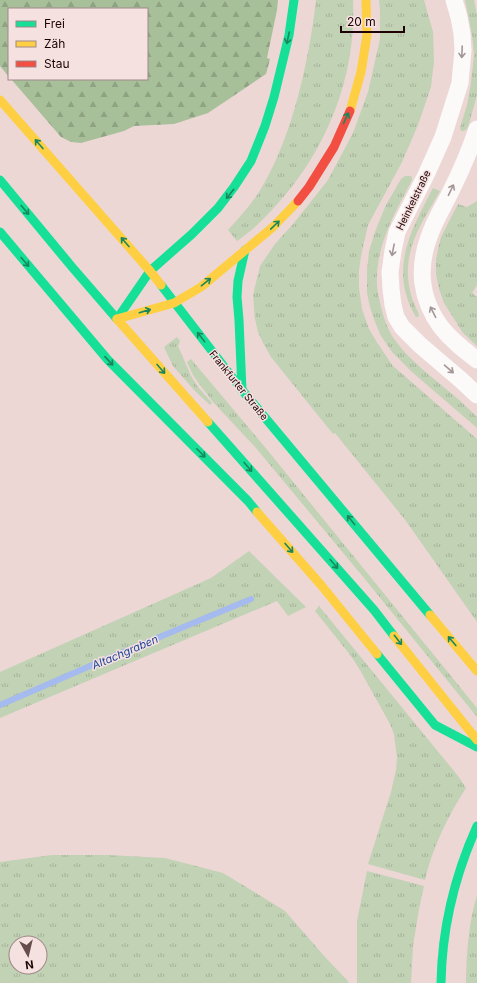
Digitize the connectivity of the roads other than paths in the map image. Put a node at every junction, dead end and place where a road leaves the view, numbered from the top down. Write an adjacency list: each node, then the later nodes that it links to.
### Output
1 (294, 0): 9 (main road, one-way to 9)
2 (366, 0): 8 (main road, one-way to 2)
3 (454, 0): 14 (street, Heinkelstraße, one-way to 14)
4 (0, 100): 9 (main road, Frankfurter Straße, one-way to 4)
5 (477, 129): 12 (street, one-way to 5)
6 (0, 180): 11 (main road, one-way to 11)
7 (0, 232): 17 (main road, one-way to 17)
8 (245, 250): 10 (main road, one-way to 8); 13 (main road)
9 (150, 271): 10 (main road, Frankfurter Straße); 11 (main road)
10 (174, 303): 11 (main road, one-way to 10); 13 (main road, Frankfurter Straße, one-way to 10)
11 (117, 319): 16 (main road, one-way to 16)
12 (477, 360)
13 (242, 390): 15 (main road, Frankfurter Straße, one-way to 13)
14 (477, 395)
15 (477, 671)
16 (477, 740)
17 (477, 747)
18 (477, 826): 19 (main road)
19 (440, 983)

